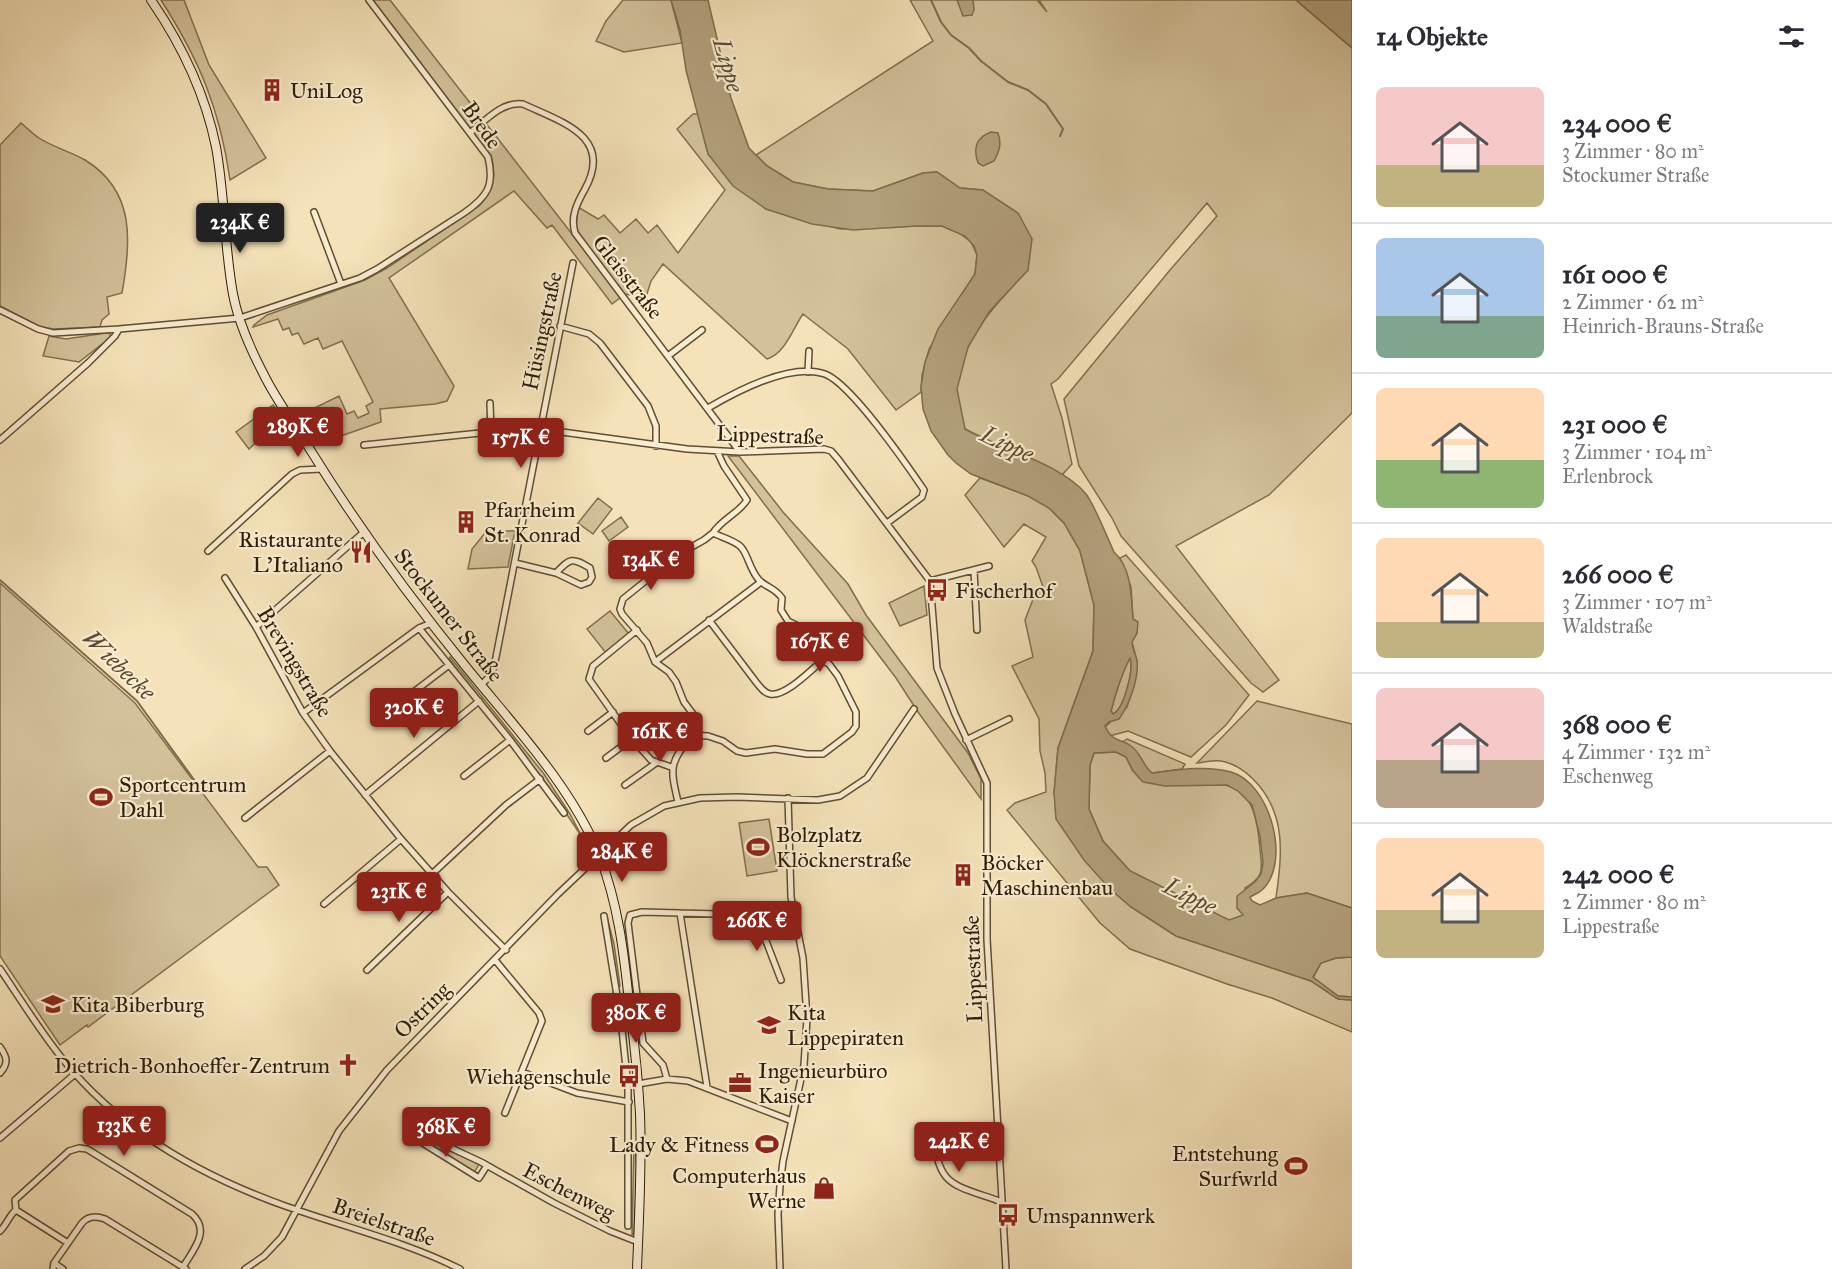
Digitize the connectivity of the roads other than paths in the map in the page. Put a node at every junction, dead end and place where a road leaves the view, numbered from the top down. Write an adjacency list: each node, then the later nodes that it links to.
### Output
1 (151, 0): 8 (main road, Stockumer Straße)
2 (369, 0): 3 (street, Brede)
3 (470, 133): 6 (street, Brede); 13 (street, Gleisstraße)
4 (314, 212): 6 (street)
5 (573, 262): 9 (street, Hüsingstraße)
6 (341, 284): 8 (street, Brede)
7 (0, 310): 10 (street, Brede)
8 (240, 318): 10 (street, Brede); 24 (main road, Stockumer Straße)
9 (560, 326): 17 (street, Hüsingstraße); 21 (street)
10 (119, 329): 19 (street)
11 (702, 330): 13 (street)
12 (809, 351): 14 (street)
13 (668, 356): 16 (street, Gleisstraße)
14 (808, 372): 16 (street); 25 (street)
15 (490, 403): 18 (street)
16 (708, 408): 23 (street, Gleisstraße)
17 (540, 429): 18 (street, Lippestraße); 21 (street, Lippestraße); 29 (street, Hüsingstraße)
18 (491, 432): 20 (street, Lippestraße)
19 (0, 440)
20 (364, 445)
21 (656, 446): 22 (street, Lippestraße)
22 (717, 451): 23 (street, Lippestraße); 27 (street)
23 (740, 452): 25 (street, Lippestraße)
24 (322, 469): 26 (main road, Stockumer Straße); 28 (street)
25 (887, 523): 34 (street, Lippestraße)
26 (364, 532): 37 (main road, Stockumer Straße); 38 (street)
27 (713, 533): 35 (street); 40 (street)
28 (208, 552)
29 (515, 563): 32 (street); 45 (street, Hüsingstraße)
30 (989, 566): 31 (street)
31 (974, 570): 34 (street); 41 (street)
32 (556, 573): 32 (street)
33 (225, 578): 38 (street, Brevingstraße)
34 (930, 581): 56 (street, Lippestraße)
35 (761, 582): 36 (street); 42 (street)
36 (709, 620): 42 (street); 43 (street)
37 (431, 623): 39 (street); 45 (main road, Stockumer Straße)
38 (256, 627): 50 (street, Brevingstraße)
39 (419, 628): 44 (street, Stockumer Straße); 50 (street)
40 (637, 630): 43 (street); 49 (street)
41 (977, 630)
42 (822, 661): 53 (street)
43 (655, 662): 53 (street)
44 (449, 665): 46 (street, Stockumer Straße); 47 (street, Stockumer Straße)
45 (481, 685): 70 (main road, Stockumer Straße)
46 (479, 701): 55 (street, Stockumer Straße); 64 (street)
47 (394, 707)
48 (914, 709): 65 (street, Ostring)
49 (613, 712): 52 (street); 54 (street)
50 (303, 713): 57 (street, Brevingstraße)
51 (1009, 718): 56 (street)
52 (588, 731)
53 (692, 735): 60 (street)
54 (633, 738): 58 (street); 59 (street)
55 (510, 740): 61 (street); 62 (street, Stockumer Straße)
56 (966, 740): 96 (street, Lippestraße)
57 (330, 751): 64 (street, Brevingstraße); 68 (street)
58 (606, 758)
59 (656, 763): 60 (street); 63 (street)
60 (671, 767): 66 (street)
61 (464, 776)
62 (540, 779): 67 (street, Stockumer Straße); 71 (street)
63 (626, 785)
64 (365, 795): 69 (street, Brevingstraße)
65 (788, 798): 66 (street, Ostring); 74 (street)
66 (678, 802): 70 (street, Ostring)
67 (564, 813)
68 (245, 818)
69 (400, 839): 71 (street, Brevingstraße); 73 (street)
70 (599, 855): 78 (street, Ostring); 88 (main road, Stockumer Straße)
71 (432, 874): 72 (street, Brevingstraße)
72 (448, 892): 78 (street, Brevingstraße); 81 (street)
73 (324, 904)
74 (794, 912): 76 (street); 92 (street)
75 (680, 913): 76 (street); 87 (street); 89 (street)
76 (756, 915): 82 (street)
77 (604, 916): 90 (street)
78 (506, 950): 79 (street, Ostring)
79 (495, 960): 84 (street); 97 (street, Ostring)
80 (0, 969): 86 (street, Breielstraße)
81 (367, 970)
82 (781, 980)
83 (0, 1047): 85 (street)
84 (522, 1072): 90 (street); 91 (street)
85 (0, 1073)
86 (75, 1074): 94 (street); 97 (street, Breielstraße)
87 (667, 1079): 88 (street); 89 (street)
88 (638, 1084): 101 (main road, Stockumer Straße)
89 (707, 1087): 92 (street)
90 (629, 1102): 99 (street)
91 (505, 1113)
92 (792, 1121): 109 (street)
93 (933, 1127): 96 (street)
94 (1, 1135)
95 (486, 1167): 95 (street, Eschenweg); 101 (street, Eschenweg)
96 (1002, 1202): 110 (street, Lippestraße)
97 (296, 1209): 106 (street, Ostring); 107 (street, Breielstraße)
98 (16, 1210): 100 (street); 102 (street); 104 (street)
99 (628, 1226)
100 (0, 1231)
101 (638, 1242): 108 (main road, Stockumer Straße)
102 (68, 1243): 103 (street); 104 (street)
103 (53, 1266): 105 (street)
104 (184, 1268)
105 (63, 1269)
106 (245, 1269)
107 (460, 1269)
108 (637, 1269)
109 (780, 1269)
110 (1006, 1269)

